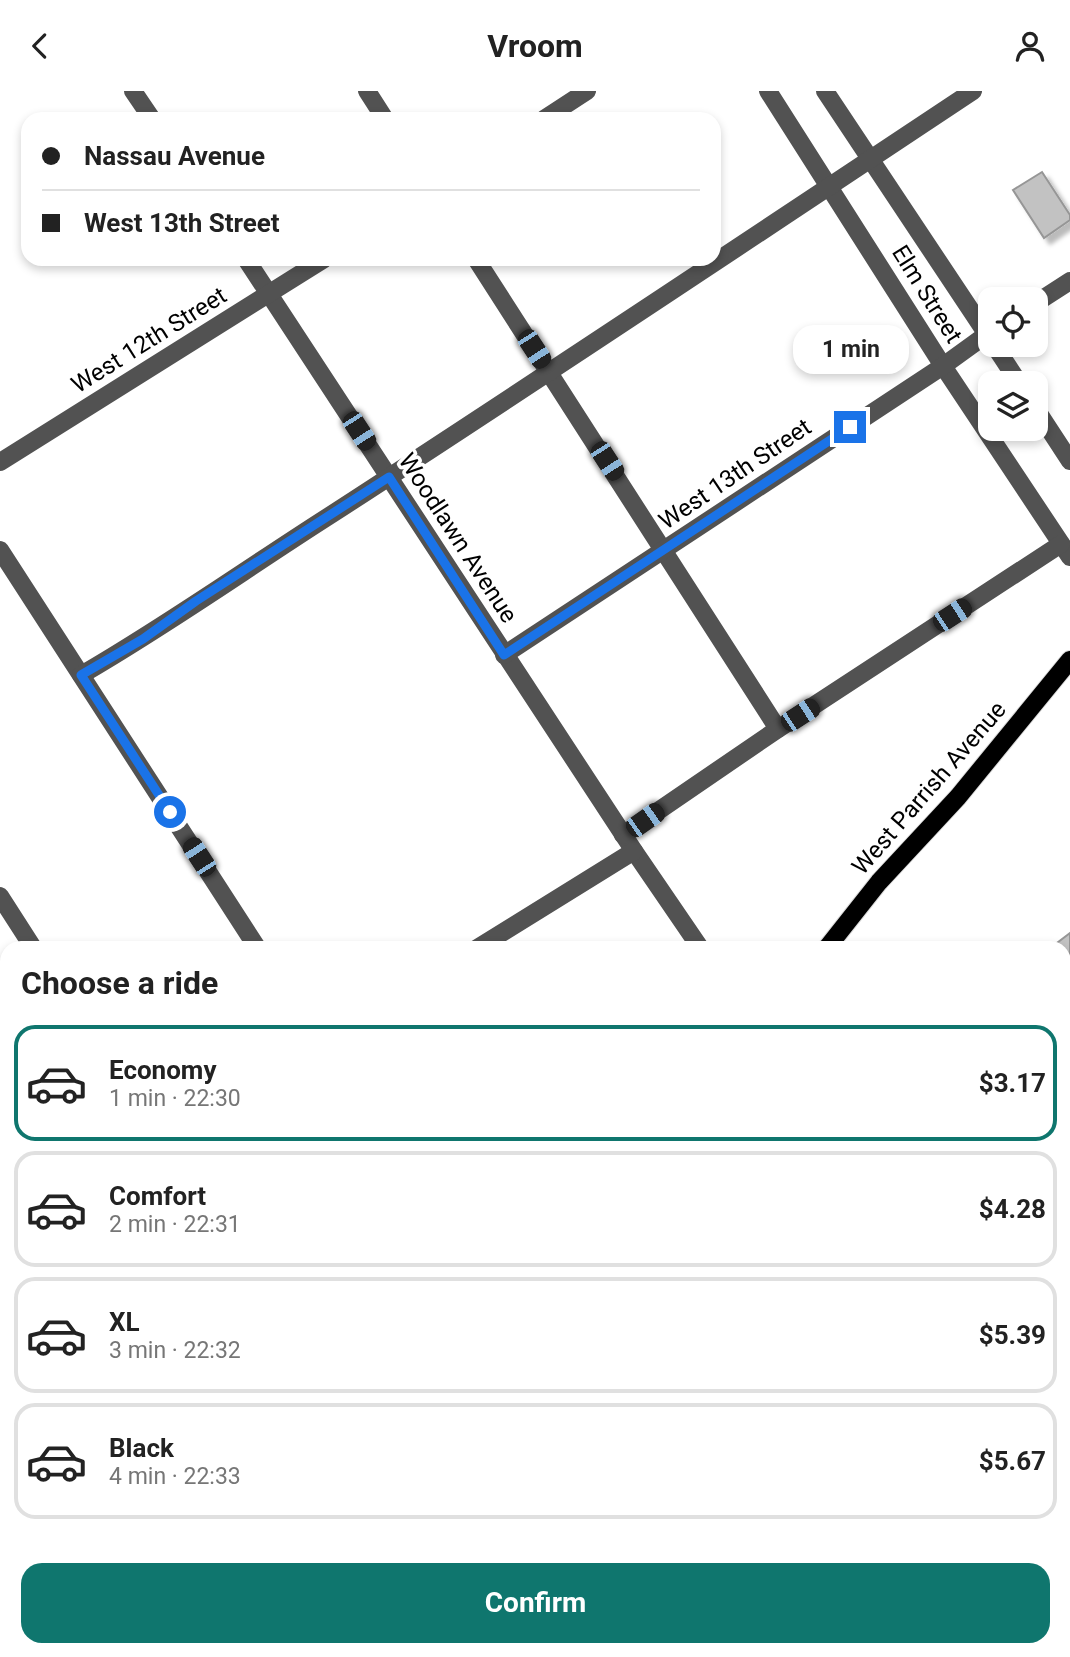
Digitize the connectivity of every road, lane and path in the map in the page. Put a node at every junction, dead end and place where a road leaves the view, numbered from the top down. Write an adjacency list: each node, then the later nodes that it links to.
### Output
1 (133, 91): 7 (street)
2 (367, 91): 8 (street)
3 (587, 91): 9 (street)
4 (768, 91): 11 (street, Elm Street)
5 (825, 91): 10 (street, Elm Street)
6 (969, 92): 10 (street)
7 (147, 112)
8 (380, 112)
9 (555, 112)
10 (870, 158): 11 (street); 20 (street, Elm Street)
11 (829, 185): 12 (street); 22 (street, Elm Street)
12 (721, 257)
13 (251, 266): 18 (street, Woodlawn Avenue)
14 (313, 266): 18 (street, West 12th Street)
15 (481, 266): 23 (street)
16 (707, 266): 23 (street)
17 (1070, 281): 19 (street)
18 (269, 294): 26 (street, West 12th Street); 27 (street, Woodlawn Avenue)
19 (1048, 295)
20 (978, 319)
21 (978, 346): 22 (street, West 13th Street)
22 (943, 366): 29 (street, West 13th Street); 30 (street, Elm Street)
23 (549, 371): 27 (street); 29 (street)
24 (1048, 427): 25 (street)
25 (1070, 461)
26 (0, 462)
27 (389, 477): 31 (street, Woodlawn Avenue); 33 (street)
28 (0, 550): 33 (street)
29 (665, 550): 31 (street, West 13th Street); 34 (street)
30 (1066, 550): 34 (street)
31 (504, 655): 35 (street, Woodlawn Avenue)
32 (1070, 660): 42 (main road, West Parrish Avenue)
33 (81, 675): 39 (street)
34 (778, 729): 35 (street)
35 (623, 835): 36 (street, Woodlawn Avenue)
36 (634, 851): 40 (street); 41 (street, Woodlawn Avenue)
37 (0, 896): 38 (street)
38 (29, 941)
39 (253, 941)
40 (489, 941)
41 (696, 941)
42 (832, 941)

